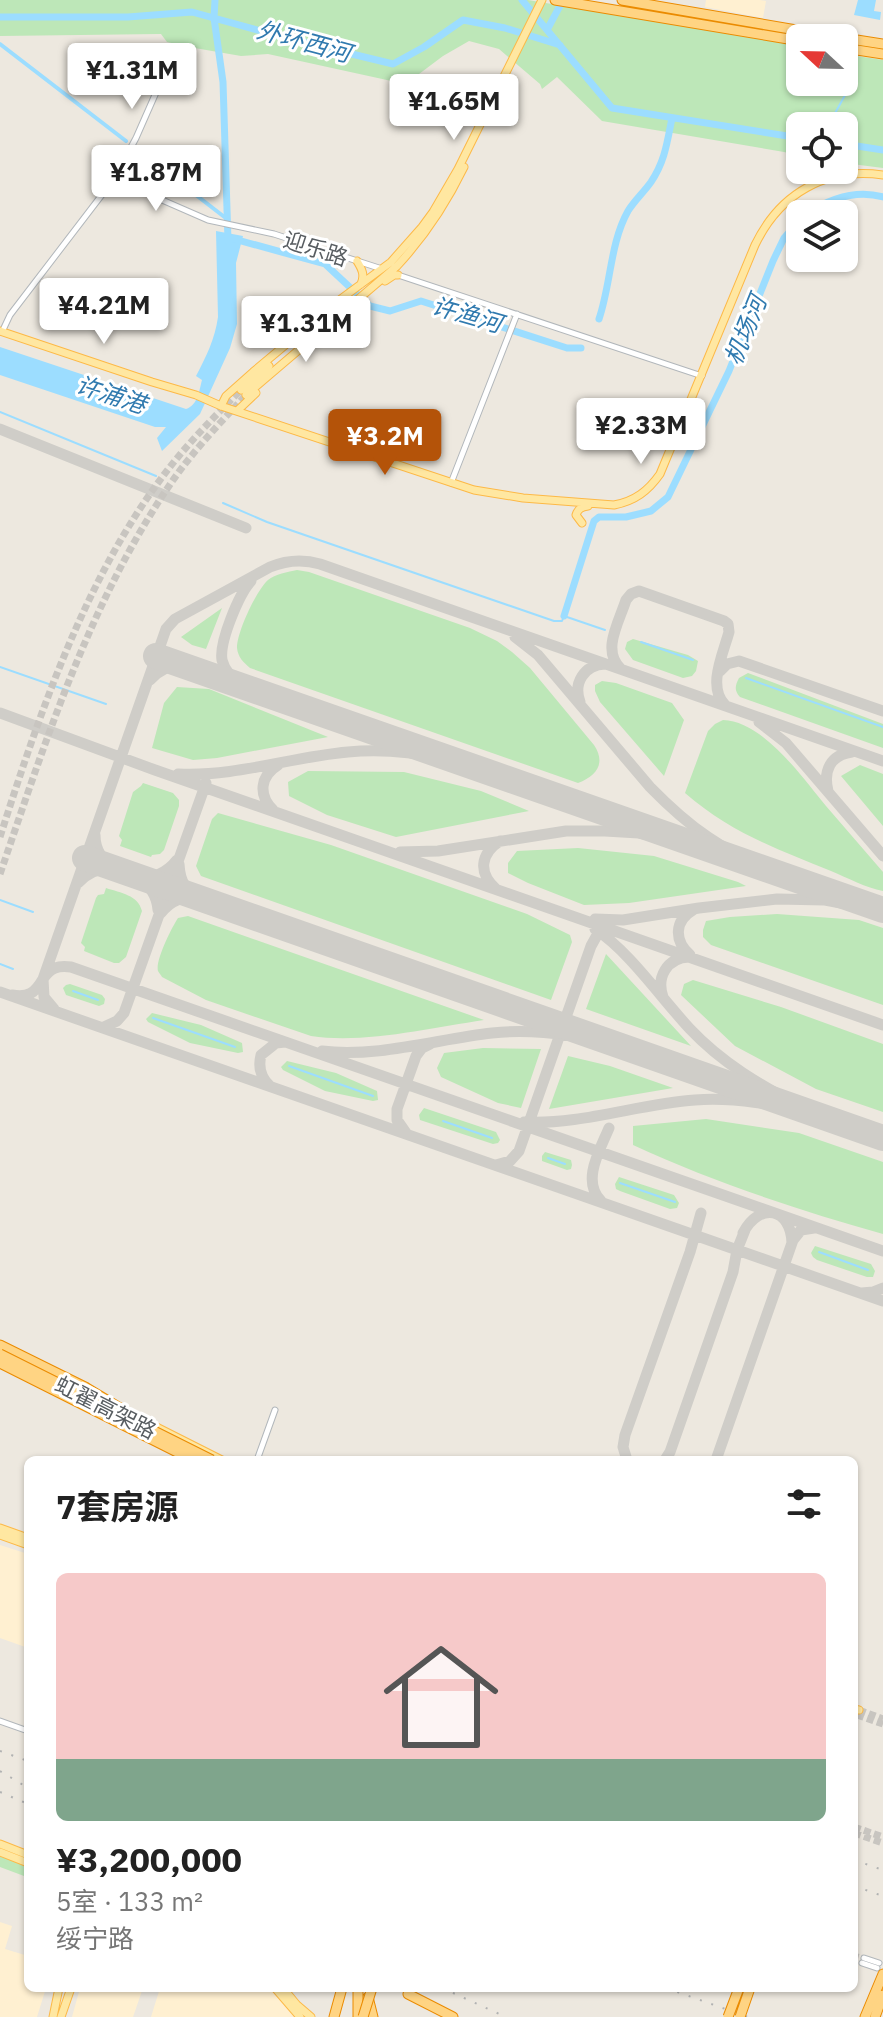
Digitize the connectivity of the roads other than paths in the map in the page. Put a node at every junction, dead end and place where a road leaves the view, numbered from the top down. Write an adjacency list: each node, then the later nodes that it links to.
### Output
1 (544, 0): 14 (main road)
2 (555, 0): 5 (highway)
3 (622, 0): 4 (highway)
4 (786, 28)
5 (786, 39)
6 (858, 40): 7 (highway)
7 (883, 44)
8 (858, 50): 10 (highway)
9 (173, 54): 12 (street)
10 (883, 54)
11 (883, 173): 19 (main road)
12 (114, 179): 13 (street, 迎乐路); 18 (street)
13 (357, 261): 14 (street, 迎乐路); 15 (main road)
14 (390, 272): 15 (main road); 15 (main road); 17 (street, 迎乐路)
15 (365, 291): 16 (main road)
16 (342, 308): 20 (main road); 21 (main road); 22 (main road)
17 (515, 318): 19 (street, 迎乐路); 23 (street)
18 (1, 330): 21 (main road)
19 (700, 375): 24 (main road); 25 (main road)
20 (244, 392)
21 (217, 402): 22 (main road)
22 (239, 409): 23 (main road)
23 (451, 481): 24 (main road)
24 (542, 498): 25 (main road)
25 (604, 505): 26 (main road)
26 (582, 523)
27 (0, 1347): 31 (main road); 33 (highway, bridge)
28 (0, 1354): 33 (highway, 虹翟高架路, bridge)
29 (0, 1364): 32 (main road); 35 (highway, 虹翟高架路, bridge)
30 (275, 1410): 38 (street)
31 (125, 1411): 32 (street); 37 (main road)
32 (119, 1425): 34 (main road)
33 (149, 1428): 36 (highway, 虹翟高架路, bridge)
34 (177, 1456)
35 (185, 1456)
36 (204, 1456)
37 (214, 1456)
38 (258, 1456)
39 (0, 1528): 41 (main road)
40 (0, 1535): 42 (main road)
41 (24, 1537)
42 (24, 1544)
43 (0, 1721): 44 (street)
44 (24, 1730)
45 (0, 1844): 47 (main road)
46 (0, 1852): 48 (main road)
47 (24, 1853)
48 (24, 1861)
49 (863, 1960): 50 (street)
50 (880, 1974): 74 (highway)
51 (59, 1992): 63 (main road)
52 (69, 1992): 63 (main road)
53 (278, 1992): 66 (main road)
54 (286, 1992): 67 (main road)
55 (341, 1992): 68 (highway)
56 (369, 1992): 69 (highway, bridge)
57 (370, 1992): 70 (highway, bridge)
58 (737, 1992): 72 (highway, bridge)
59 (749, 1992): 73 (highway, bridge)
60 (358, 1993): 69 (highway)
61 (408, 1994): 71 (highway)
62 (883, 1995): 75 (highway)
63 (60, 2006): 64 (main road); 65 (main road)
64 (53, 2017)
65 (61, 2017)
66 (300, 2017)
67 (311, 2017)
68 (334, 2017)
69 (362, 2017)
70 (373, 2017)
71 (453, 2017)
72 (728, 2017)
73 (740, 2017)
74 (865, 2017)
75 (875, 2017)

